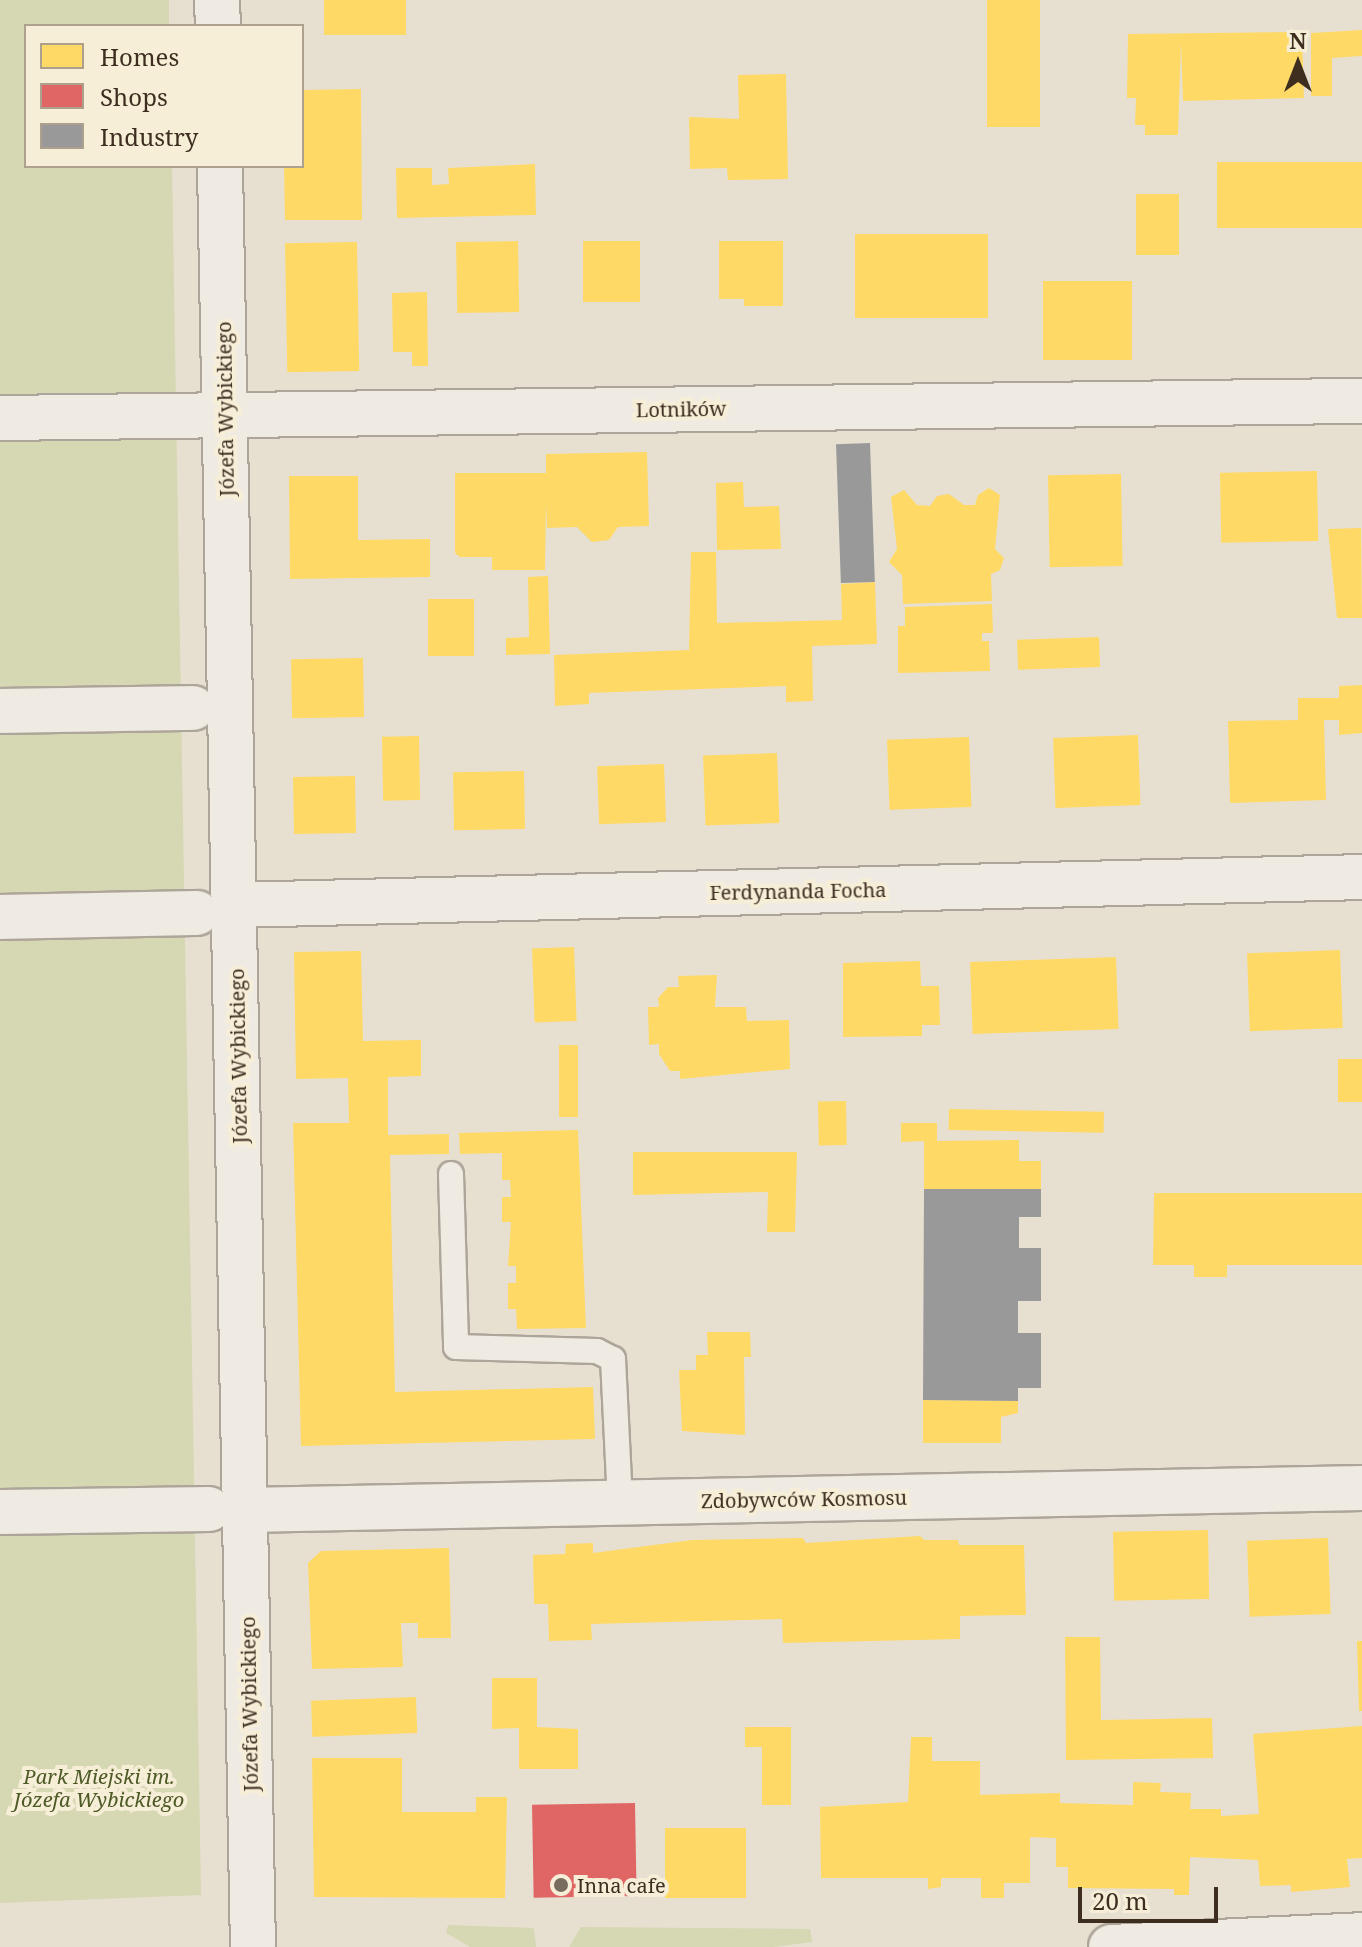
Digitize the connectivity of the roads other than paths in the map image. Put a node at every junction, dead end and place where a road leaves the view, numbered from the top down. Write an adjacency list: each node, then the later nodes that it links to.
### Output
1 (217, 0): 2 (street)
2 (218, 24)
3 (220, 168): 5 (street, Józefa Wybickiego)
4 (1362, 401): 5 (street, Lotników)
5 (225, 415): 6 (street, Lotników); 10 (street, Józefa Wybickiego)
6 (0, 418)
7 (193, 708): 8 (street)
8 (0, 711)
9 (1362, 877): 10 (street, Ferdynanda Focha)
10 (216, 909): 11 (street, Ferdynanda Focha); 15 (street, Józefa Wybickiego)
11 (0, 917)
12 (451, 1174): 14 (lane)
13 (1362, 1488): 14 (street, Zdobywców Kosmosu)
14 (620, 1502): 15 (street, Zdobywców Kosmosu)
15 (227, 1510): 16 (street, Zdobywców Kosmosu); 18 (street, Józefa Wybickiego)
16 (0, 1512)
17 (1362, 1935): 19 (street)
18 (253, 1947)
19 (1111, 1947)

